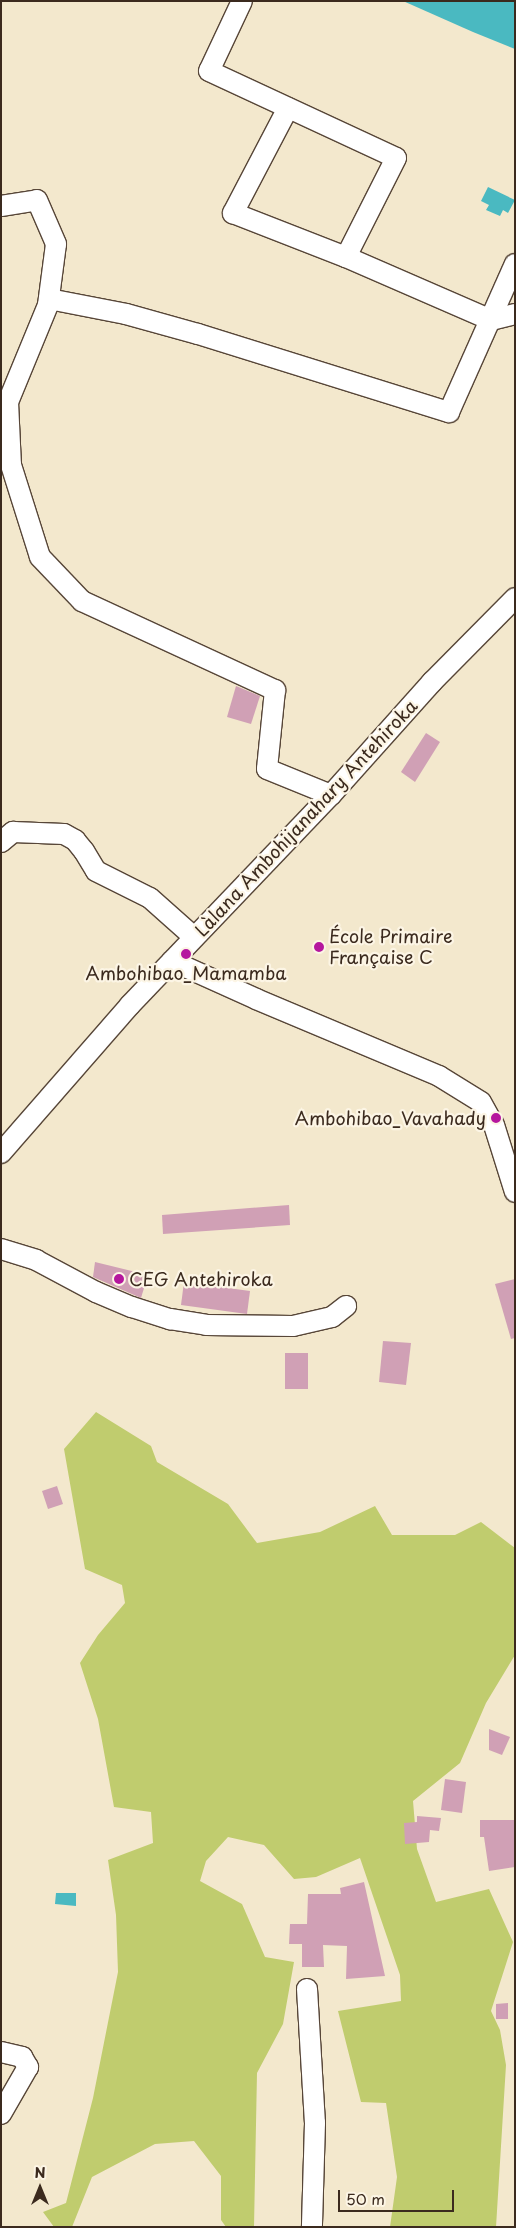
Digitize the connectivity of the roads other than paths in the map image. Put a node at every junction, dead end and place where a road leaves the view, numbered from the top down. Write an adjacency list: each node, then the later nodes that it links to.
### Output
1 (242, 1): 2 (street)
2 (288, 108): 4 (street); 4 (street)
3 (1, 206): 6 (street)
4 (346, 258): 8 (street)
5 (515, 264): 8 (street)
6 (49, 298): 8 (street); 10 (street)
7 (515, 314): 8 (street)
8 (491, 320)
9 (515, 598): 10 (street, Làlana Ambohijanahary Antehiroka)
10 (331, 795): 12 (street, Làlana Ambohijanahary Antehiroka)
11 (1, 842): 12 (street)
12 (194, 937): 13 (street, Làlana Ambohijanahary Antehiroka)
13 (172, 961): 14 (street, Làlana Ambohijanahary Antehiroka); 15 (street)
14 (1, 1153)
15 (515, 1192)
16 (1, 1248): 17 (street)
17 (346, 1306)
18 (307, 1990): 21 (street)
19 (1, 2052): 20 (street)
20 (1, 2114)
21 (312, 2227)

